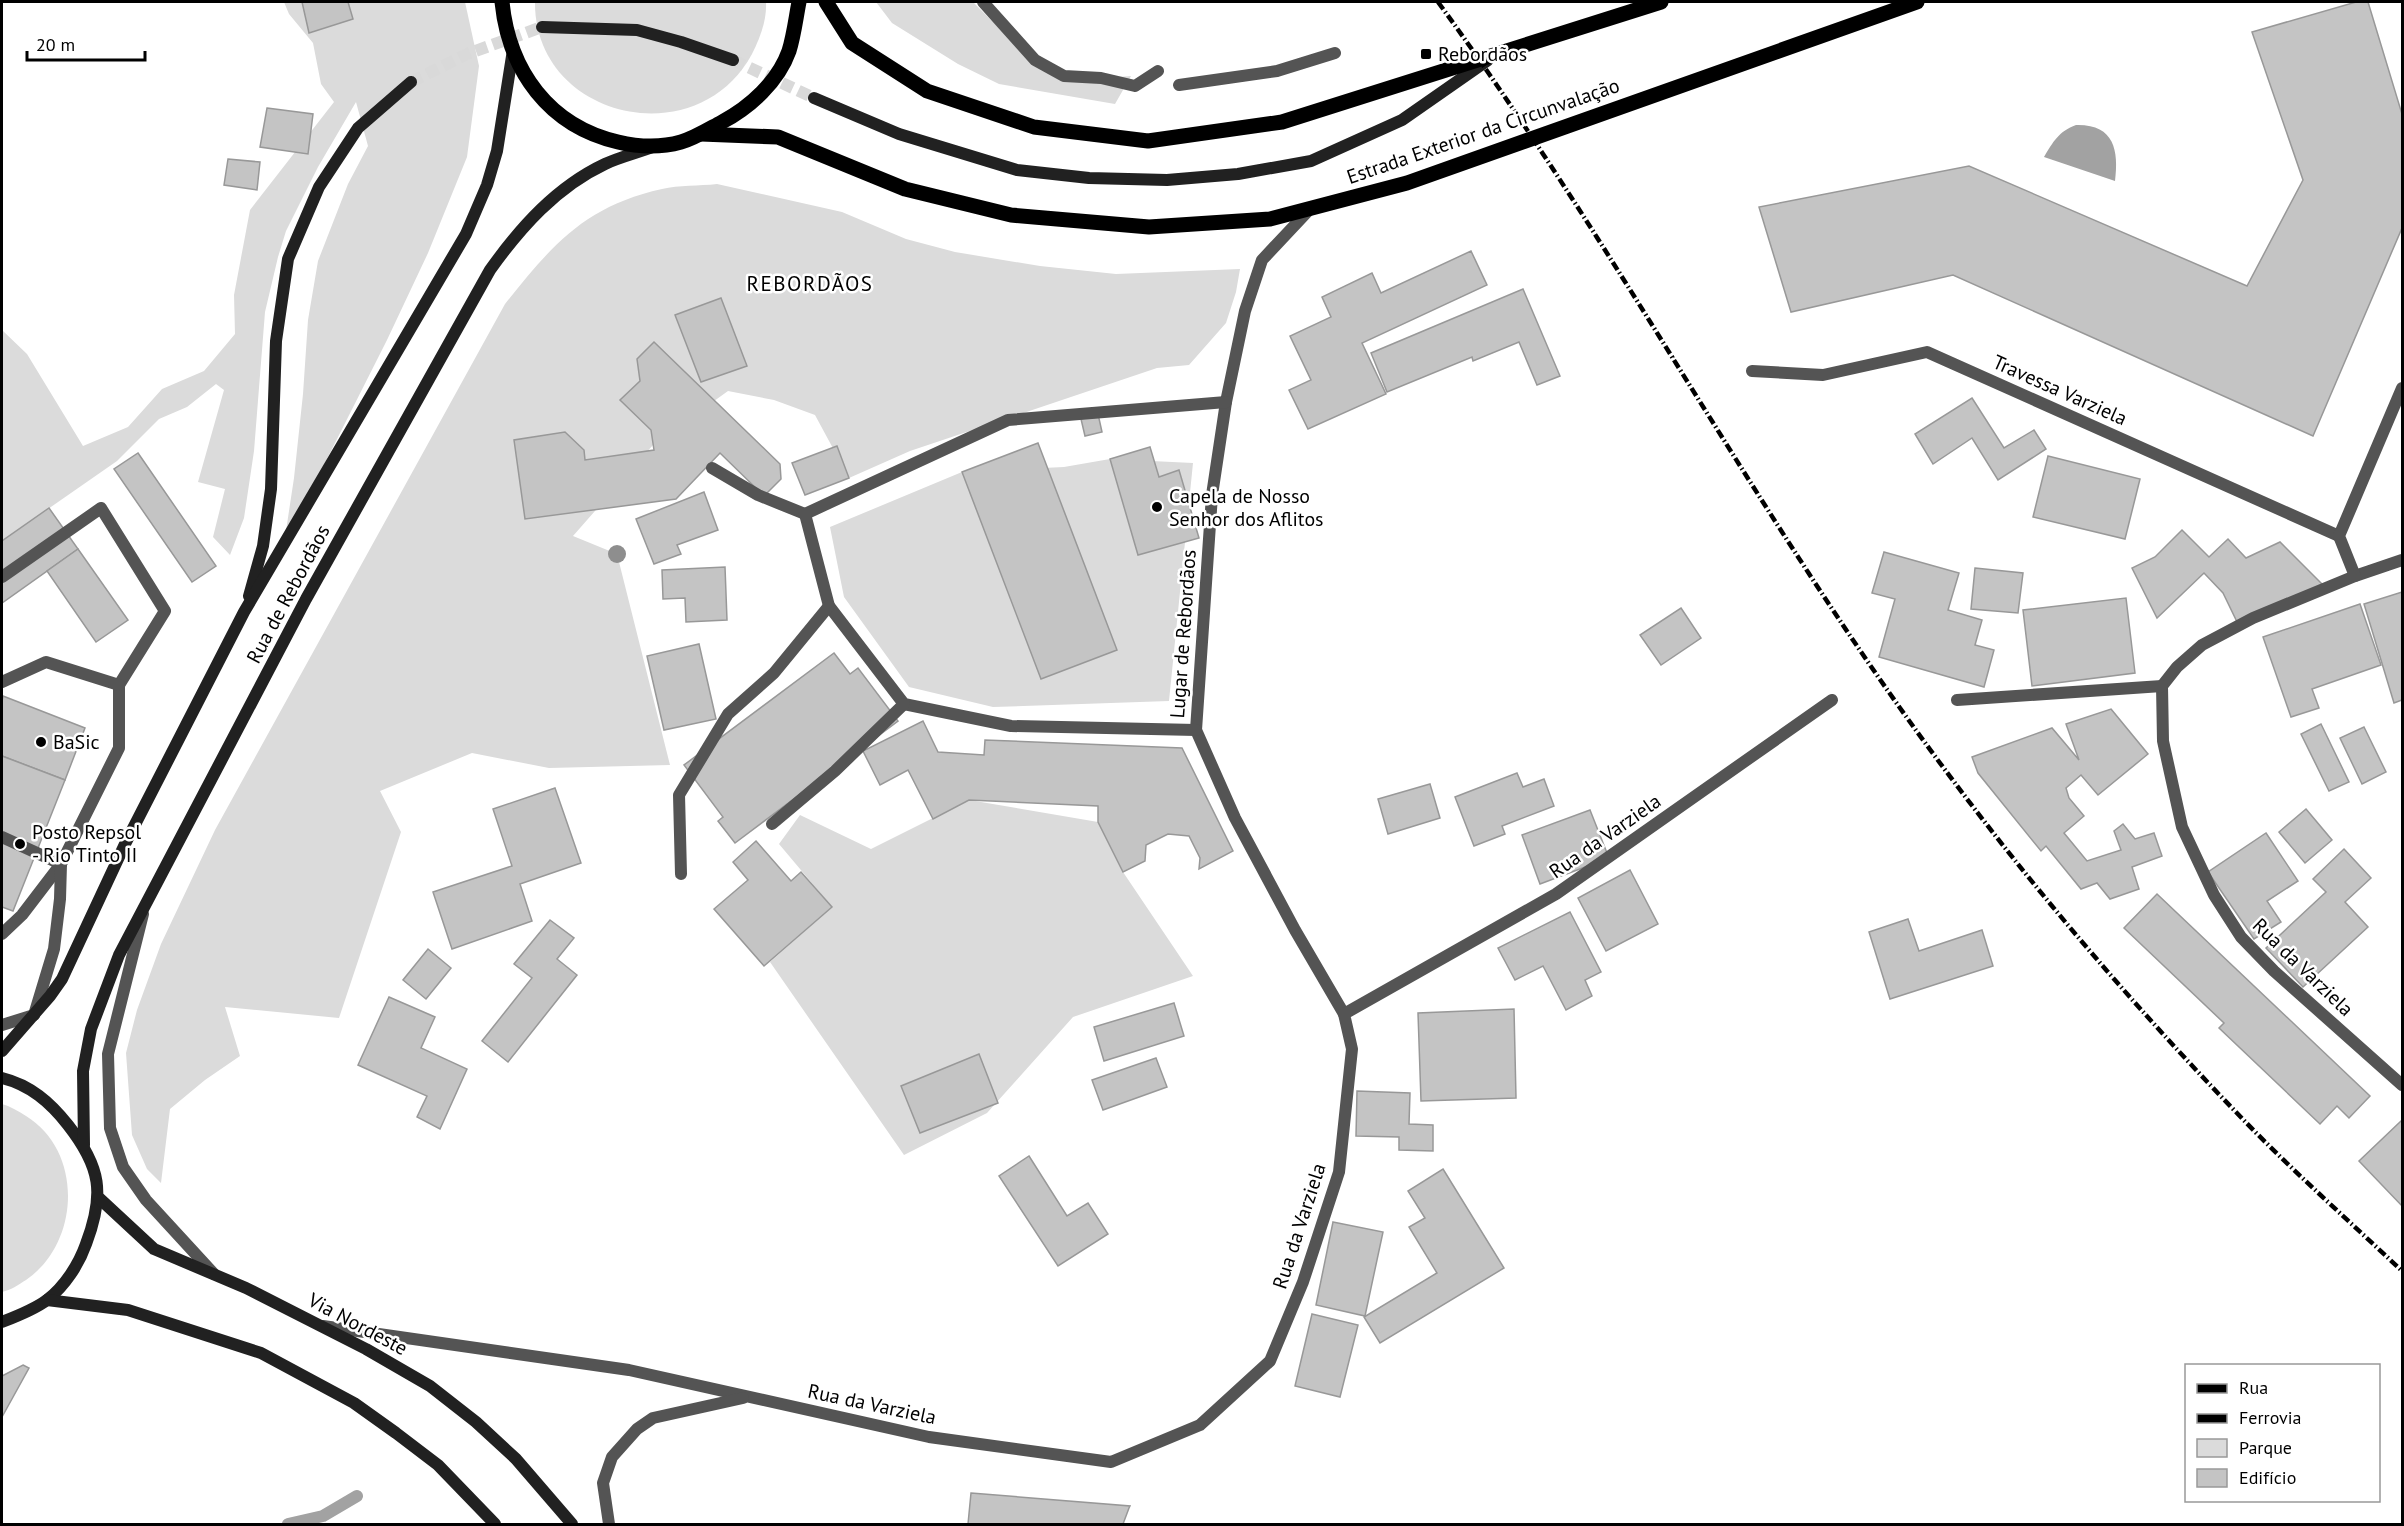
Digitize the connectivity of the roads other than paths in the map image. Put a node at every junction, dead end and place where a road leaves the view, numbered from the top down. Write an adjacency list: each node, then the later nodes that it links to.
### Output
1 (502, 2): 8 (main road)
2 (799, 2): 16 (main road)
3 (826, 2): 10 (main road)
4 (983, 2): 12 (street)
5 (1661, 2): 10 (main road)
6 (1917, 2): 18 (main road, Estrada Exterior da Circunvalação)
7 (542, 27): 11 (main road)
8 (513, 50): 17 (main road); 29 (main road, Rua de Rebordãos)
9 (1335, 53): 14 (street)
10 (1496, 54): 15 (main road)
11 (733, 60)
12 (1158, 71)
13 (411, 82): 29 (main road, Rua de Rebordãos)
14 (1179, 85)
15 (814, 98)
16 (701, 134): 17 (main road); 18 (main road, Estrada Exterior da Circunvalação)
17 (656, 146): 41 (main road, Rua de Rebordãos)
18 (1310, 209): 21 (street, Lugar de Rebordãos)
19 (1752, 371): 24 (street, Travessa Varziela)
20 (2403, 388): 24 (street)
21 (1226, 402): 23 (street); 36 (street, Lugar de Rebordãos)
22 (712, 468): 23 (street)
23 (805, 514): 28 (street)
24 (2339, 536): 26 (street)
25 (2403, 560): 26 (street)
26 (2355, 576): 32 (street)
27 (2, 577): 31 (street)
28 (829, 606): 35 (street); 40 (street)
29 (244, 612): 44 (main road, Rua de Rebordãos)
30 (2, 682): 31 (street)
31 (119, 685): 39 (street)
32 (2162, 686): 34 (street); 48 (street, Rua da Varziela)
33 (1832, 699): 43 (street, Rua da Varziela)
34 (1957, 700)
35 (904, 704): 36 (street); 37 (street)
36 (1196, 730): 43 (street, Lugar de Rebordãos)
37 (772, 824)
38 (2, 837): 39 (street)
39 (61, 864): 42 (street); 44 (street)
40 (681, 874)
41 (144, 912): 49 (main road, Rua de Rebordãos); 51 (street)
42 (2, 934)
43 (1344, 1014): 55 (street, Rua da Varziela)
44 (33, 1015): 45 (street); 46 (main road, Rua de Rebordãos)
45 (2, 1025)
46 (2, 1051)
47 (2, 1078): 49 (main road)
48 (2403, 1085)
49 (84, 1145): 50 (main road)
50 (99, 1198): 51 (main road, Via Nordeste); 52 (main road)
51 (215, 1274): 54 (main road, Via Nordeste)
52 (47, 1300): 53 (main road); 56 (main road)
53 (2, 1322)
54 (322, 1326): 55 (street, Rua da Varziela); 57 (main road, Via Nordeste)
55 (750, 1397): 58 (street, Rua da Varziela)
56 (495, 1524)
57 (572, 1524)
58 (609, 1524)

